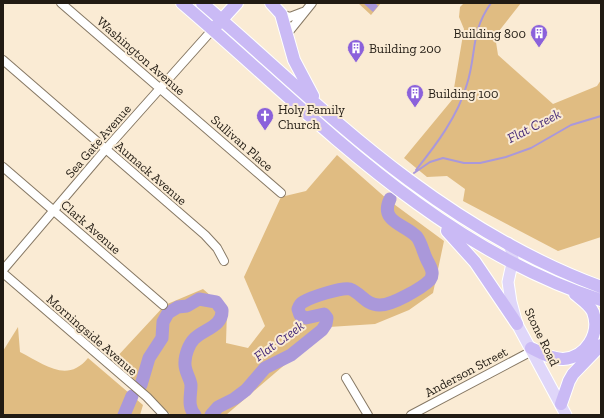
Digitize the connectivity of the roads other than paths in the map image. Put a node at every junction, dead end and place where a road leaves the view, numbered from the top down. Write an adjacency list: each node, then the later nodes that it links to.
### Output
1 (61, 3): 12 (street, Washington Avenue)
2 (182, 3): 9 (highway)
3 (202, 3): 8 (highway)
4 (237, 3): 8 (highway)
5 (271, 3): 7 (highway)
6 (311, 4): 7 (street); 10 (street)
7 (281, 14): 10 (highway)
8 (221, 19): 9 (highway); 13 (highway)
9 (213, 29): 12 (street, Sea Gate Avenue); 19 (highway)
10 (286, 34): 13 (highway)
11 (3, 60): 15 (street, Aumack Avenue)
12 (160, 89): 14 (street, Washington Avenue); 15 (street, Sea Gate Avenue)
13 (320, 107): 20 (highway)
14 (186, 111): 17 (street, Sullivan Place)
15 (106, 149): 18 (street, Sea Gate Avenue); 21 (street, Aumack Avenue)
16 (3, 167): 18 (street, Clark Avenue)
17 (281, 192)
18 (54, 211): 23 (street, Sea Gate Avenue); 27 (street, Clark Avenue)
19 (435, 218): 22 (highway); 28 (highway)
20 (508, 243): 22 (main road, Stone Road); 24 (highway)
21 (224, 261)
22 (512, 263): 25 (highway); 28 (main road, Stone Road)
23 (3, 272): 33 (street, Morningside Avenue)
24 (601, 287)
25 (571, 291): 26 (highway); 30 (highway)
26 (601, 300)
27 (163, 305)
28 (518, 324): 30 (main road, Stone Road)
29 (601, 345): 32 (highway)
30 (531, 350): 32 (main road, Stone Road); 35 (street, Anderson Street)
31 (346, 378): 34 (street)
32 (561, 404): 36 (main road, Stone Road)
33 (164, 415)
34 (368, 415)
35 (411, 415)
36 (566, 415)

